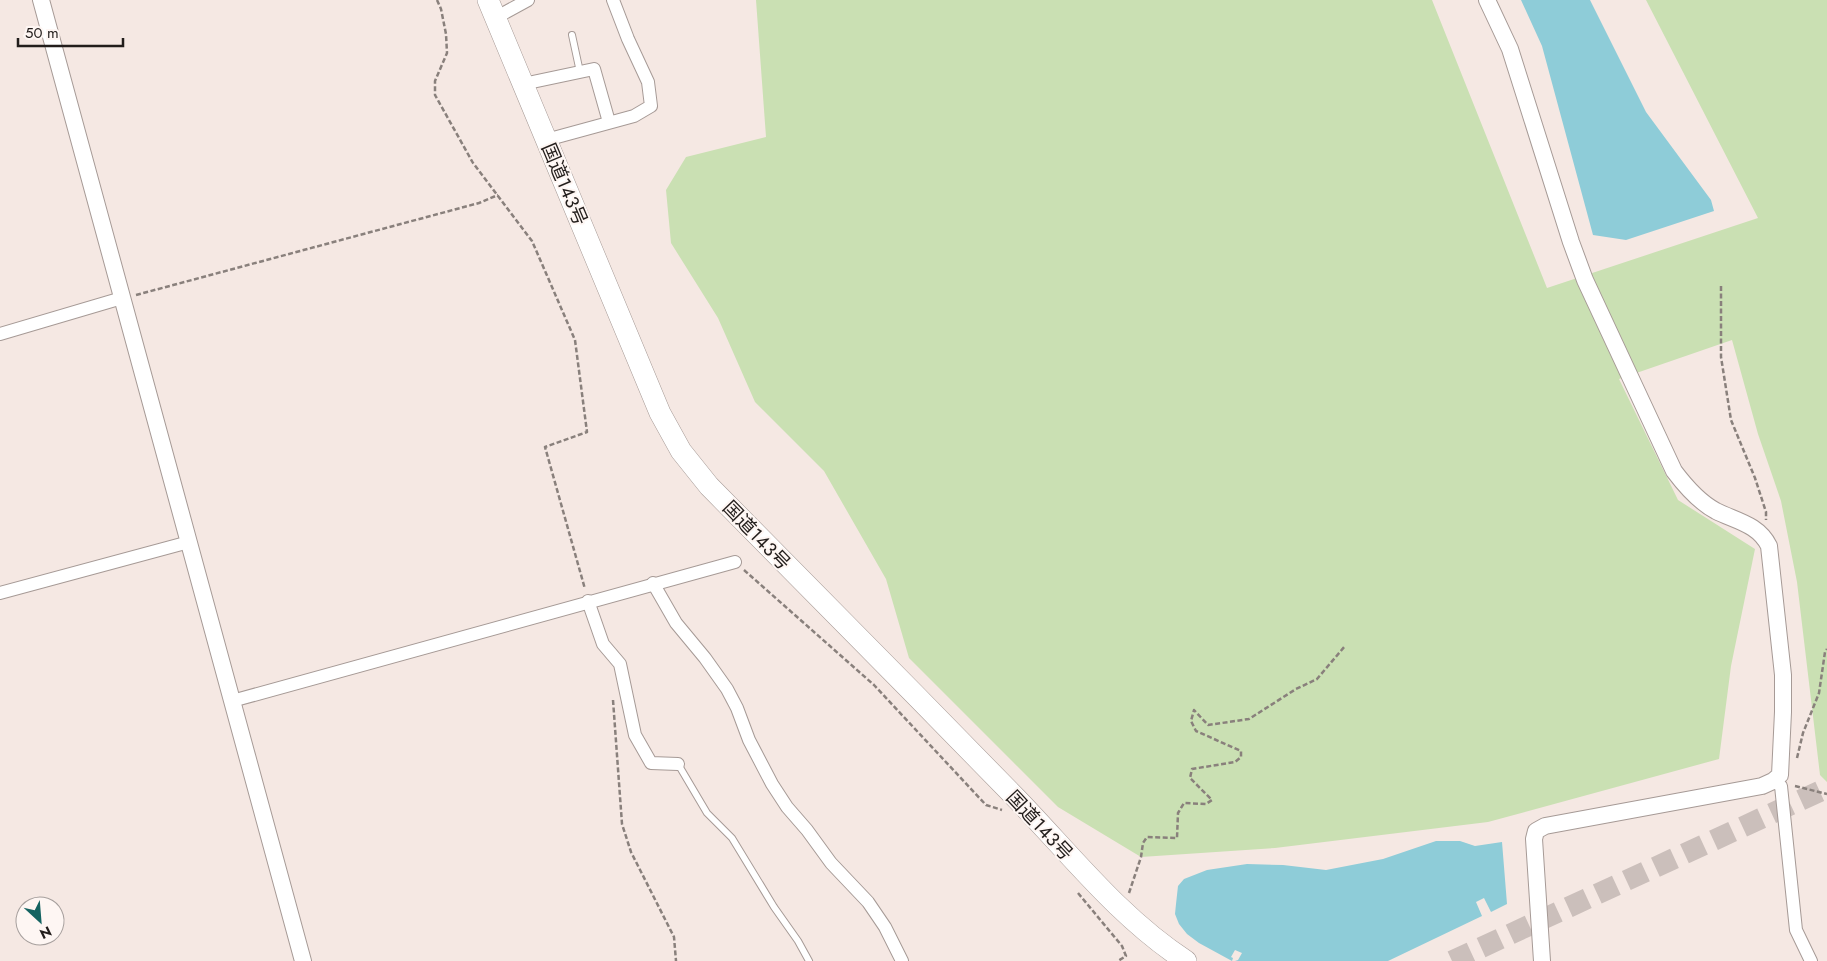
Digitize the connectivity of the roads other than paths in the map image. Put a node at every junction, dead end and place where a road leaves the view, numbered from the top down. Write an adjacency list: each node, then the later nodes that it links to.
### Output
1 (42, 0): 11 (street)
2 (528, 0): 5 (street)
3 (613, 0): 9 (street)
4 (1487, 0): 20 (street)
5 (492, 9): 8 (highway, 国道143号)
6 (572, 35): 7 (lane)
7 (580, 72): 8 (street); 9 (street)
8 (523, 84): 10 (highway, 国道143号)
9 (609, 122): 10 (street)
10 (546, 140): 24 (highway, 国道143号)
11 (122, 298): 12 (street); 13 (street)
12 (0, 334)
13 (189, 542): 16 (street); 18 (street)
14 (735, 562): 15 (street)
15 (653, 583): 17 (street); 23 (street)
16 (0, 593)
17 (588, 601): 18 (street); 19 (street)
18 (232, 701): 21 (street)
19 (678, 764): 22 (lane)
20 (1777, 784): 25 (street); 26 (street)
21 (303, 961)
22 (809, 961)
23 (902, 961)
24 (1186, 961)
25 (1542, 961)
26 (1810, 961)

